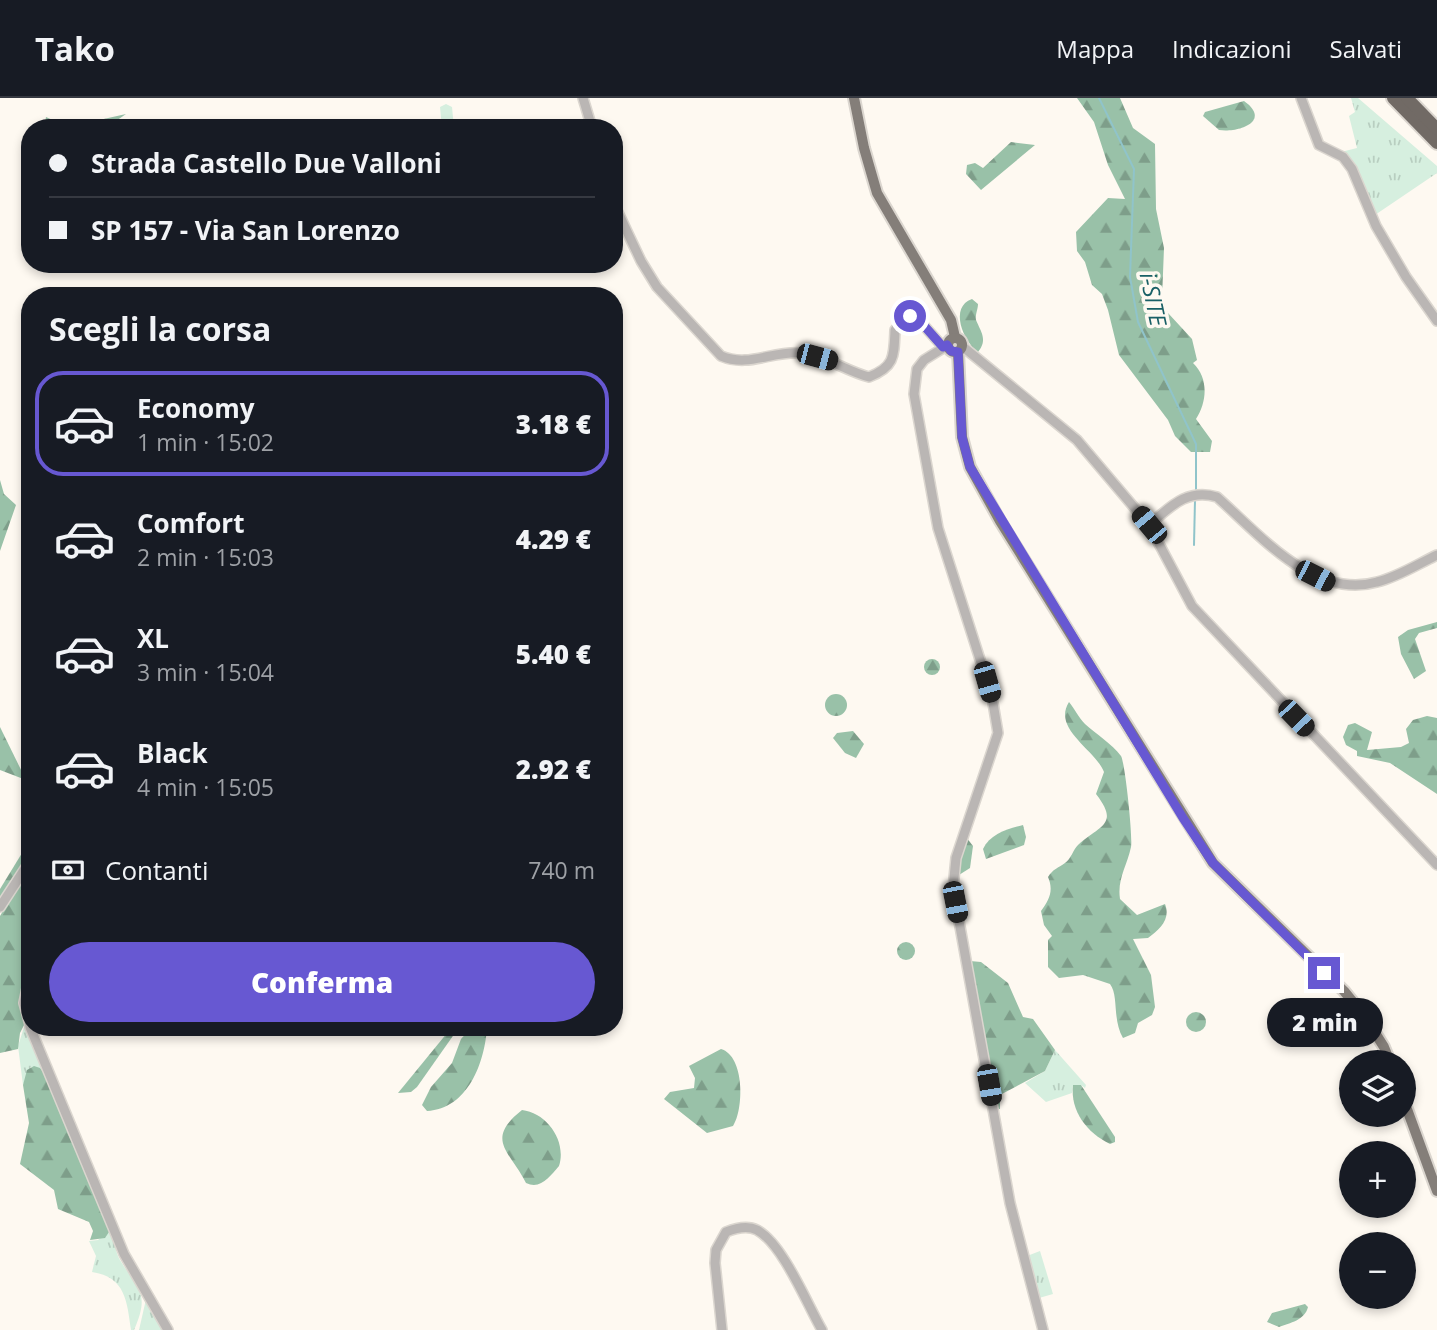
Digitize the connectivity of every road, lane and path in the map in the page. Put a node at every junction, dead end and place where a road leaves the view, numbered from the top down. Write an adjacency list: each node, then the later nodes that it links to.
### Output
1 (583, 98): 6 (street)
2 (855, 98): 11 (main road)
3 (1301, 98): 10 (street)
4 (1393, 98): 8 (highway)
5 (1407, 98): 7 (highway)
6 (589, 119)
7 (1437, 129)
8 (1437, 143)
9 (623, 223): 11 (street)
10 (1437, 321)
11 (953, 345): 12 (street); 18 (main road); 24 (street)
12 (1149, 525): 13 (street); 14 (street)
13 (1437, 555)
14 (1437, 865)
15 (21, 875): 16 (street)
16 (0, 907)
17 (34, 1036): 21 (street)
18 (1384, 1050)
19 (1414, 1127): 20 (main road)
20 (1437, 1191)
21 (168, 1330)
22 (722, 1330): 23 (street)
23 (822, 1330)
24 (1043, 1330)

